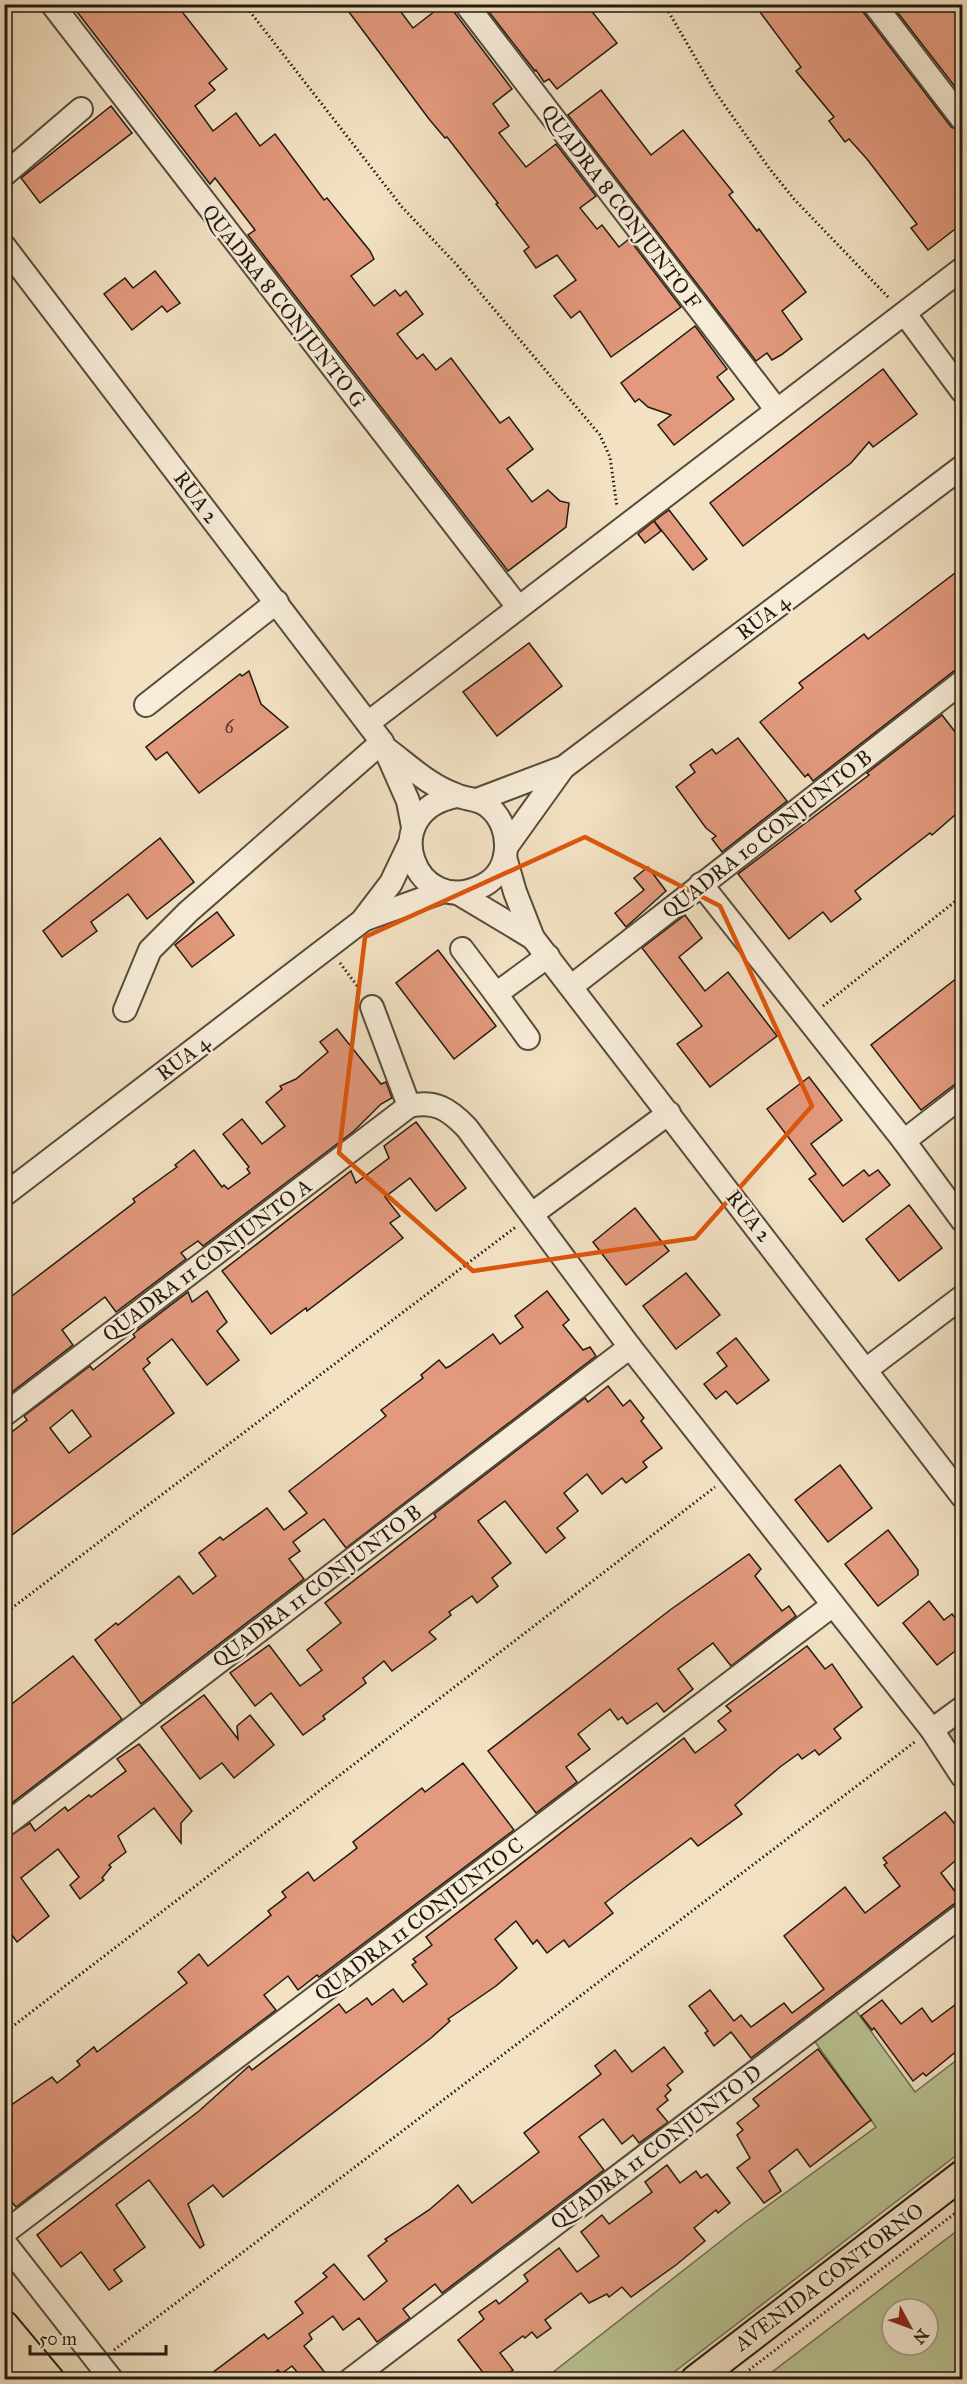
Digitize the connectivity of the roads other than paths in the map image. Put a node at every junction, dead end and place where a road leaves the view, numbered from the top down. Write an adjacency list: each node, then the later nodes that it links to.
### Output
1 (52, 4): 14 (street, QUADRA 8 CONJUNTO G)
2 (466, 4): 11 (street, QUADRA 8 CONJUNTO F)
3 (874, 4): 5 (street)
4 (81, 109): 6 (street)
5 (963, 119)
6 (4, 175)
7 (4, 246): 13 (street, RUA 2)
8 (963, 269): 9 (street)
9 (905, 314): 10 (street); 11 (street)
10 (963, 391)
11 (776, 409): 14 (street)
12 (963, 467): 19 (street, RUA 4)
13 (276, 602): 16 (street); 17 (street, RUA 2)
14 (518, 608): 17 (street)
15 (963, 682): 23 (street, QUADRA 10 CONJUNTO B)
16 (146, 705)
17 (368, 723): 18 (street, RUA 2)
18 (384, 745): 20 (street); 21 (street); 32 (street)
19 (564, 767): 20 (street); 22 (street)
20 (467, 798): 21 (street); 22 (street)
21 (412, 835): 24 (street); 25 (street)
22 (506, 852): 24 (street); 26 (street)
23 (701, 884): 29 (street, QUADRA 10 CONJUNTO B); 37 (street)
24 (451, 892): 25 (street); 26 (street)
25 (362, 921): 38 (street, RUA 4)
26 (534, 938): 28 (street, RUA 2)
27 (462, 950): 30 (street)
28 (548, 956): 29 (street, RUA 2); 30 (street)
29 (572, 986): 36 (street, RUA 2)
30 (496, 994): 33 (street)
31 (372, 1006): 35 (street)
32 (125, 1010)
33 (528, 1038)
34 (963, 1096): 37 (street)
35 (409, 1106): 39 (street); 44 (street, QUADRA 11 CONJUNTO A)
36 (669, 1113): 39 (street); 43 (street, RUA 2)
37 (904, 1141): 40 (street)
38 (4, 1195)
39 (532, 1214): 42 (street)
40 (963, 1221)
41 (963, 1298): 43 (street)
42 (630, 1347): 46 (street); 50 (street, QUADRA 11 CONJUNTO B)
43 (867, 1369): 45 (street, RUA 2)
44 (4, 1415)
45 (963, 1496)
46 (833, 1605): 48 (street); 53 (street, QUADRA 11 CONJUNTO C)
47 (963, 1708): 48 (street)
48 (932, 1730): 49 (street)
49 (963, 1776)
50 (4, 1826)
51 (963, 1915): 60 (street, QUADRA 11 CONJUNTO D)
52 (963, 2175): 61 (main road, AVENIDA CONTORNO)
53 (4, 2234)
54 (4, 2242): 57 (street)
55 (4, 2325): 59 (main road)
56 (4, 2370): 58 (main road)
57 (105, 2371)
58 (27, 2379)
59 (50, 2379)
60 (350, 2379)
61 (695, 2379)

